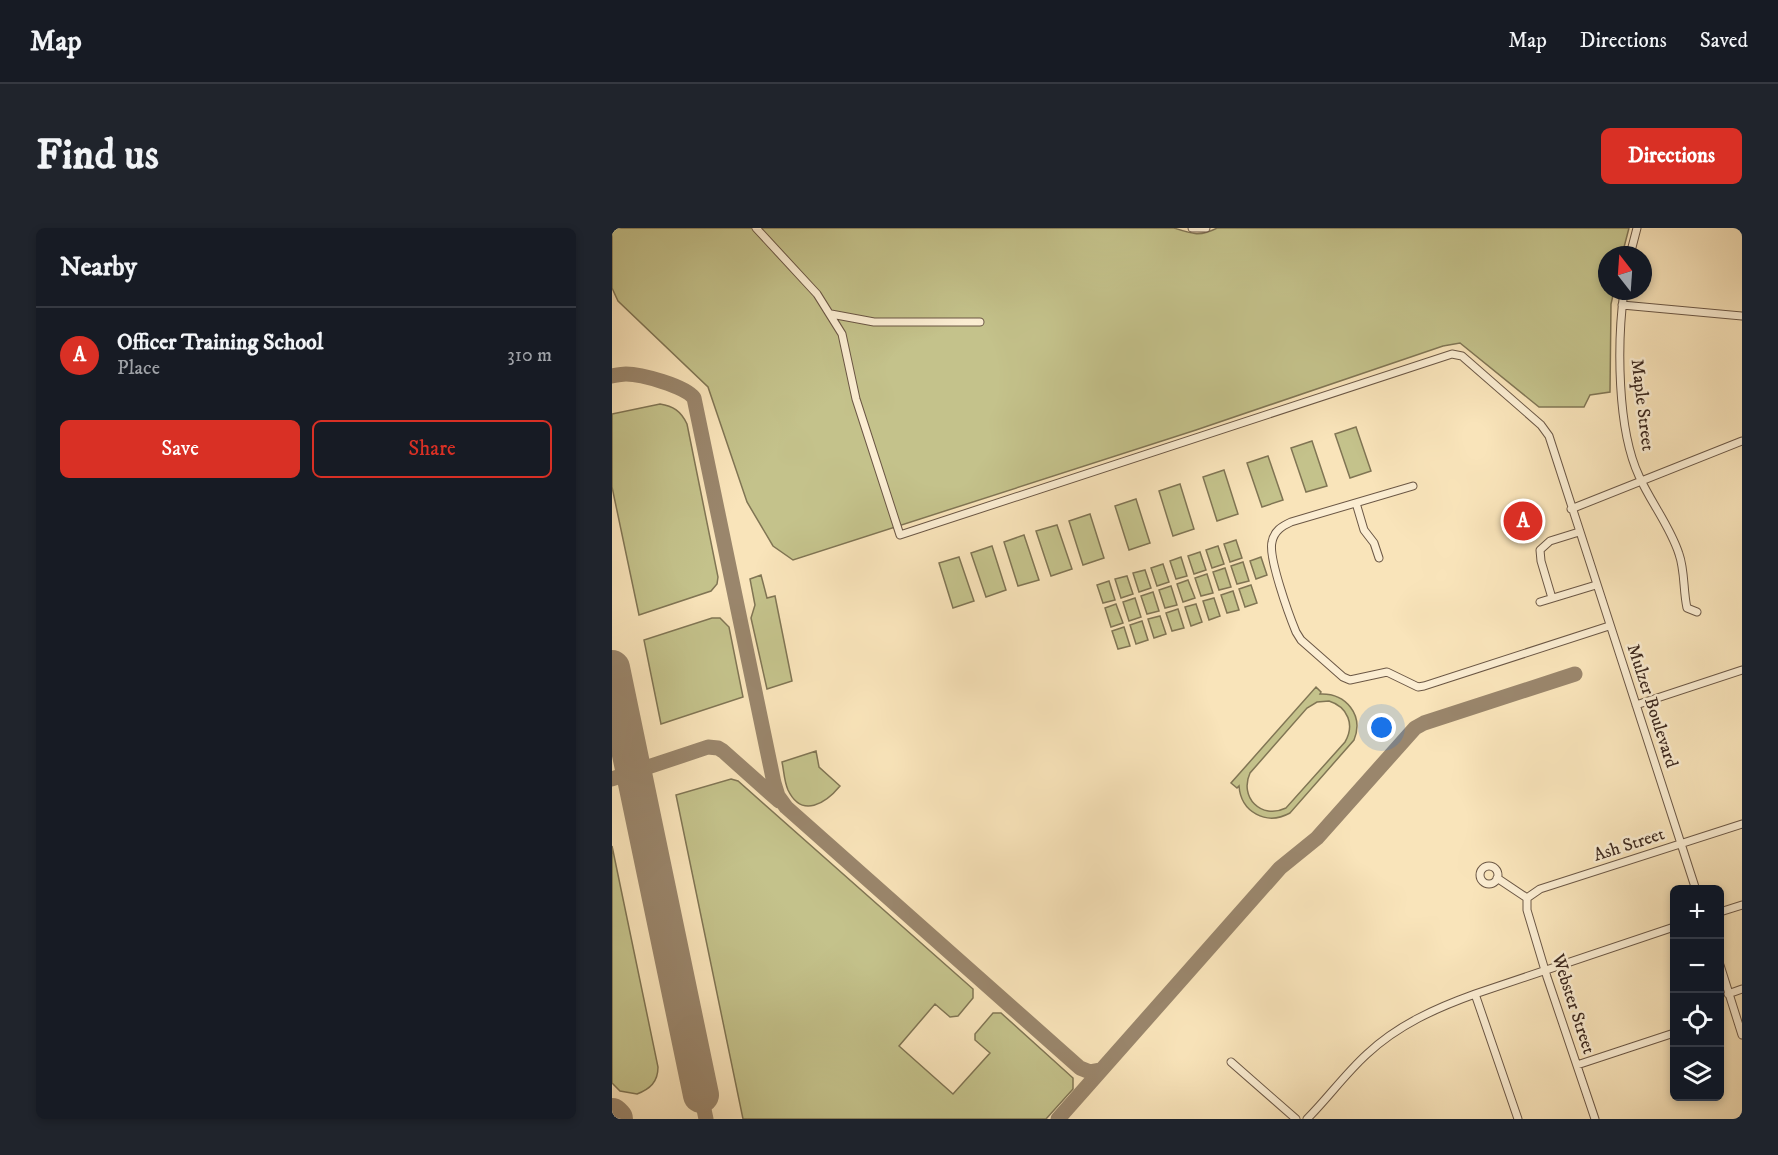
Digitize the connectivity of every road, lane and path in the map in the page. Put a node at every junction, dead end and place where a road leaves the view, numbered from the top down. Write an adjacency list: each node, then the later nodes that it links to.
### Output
1 (756, 228): 8 (street)
2 (1192, 228): 3 (street)
3 (1206, 228)
4 (1637, 228): 5 (street)
5 (1632, 246)
6 (1623, 300): 7 (street, Maple Street)
7 (1622, 304): 9 (street); 12 (street, Maple Street)
8 (831, 314): 10 (street); 15 (street, Mulzer Boulevard)
9 (1742, 316)
10 (980, 322)
11 (1742, 441): 12 (street)
12 (1641, 481): 15 (street); 21 (street, Maple Street)
13 (1413, 486): 14 (street)
14 (1356, 503): 17 (street); 22 (street)
15 (1571, 509): 16 (street, Mulzer Boulevard)
16 (1579, 532): 18 (street, Mulzer Boulevard); 19 (street)
17 (1379, 558)
18 (1596, 585): 19 (street); 22 (street, Mulzer Boulevard)
19 (1552, 598): 20 (street)
20 (1540, 602)
21 (1697, 612)
22 (1610, 626): 24 (street, Mulzer Boulevard)
23 (1742, 670): 24 (street)
24 (1636, 705): 26 (street, Mulzer Boulevard)
25 (1742, 824): 26 (street, Ash Street)
26 (1682, 844): 28 (street, Mulzer Boulevard); 29 (street, Ash Street)
27 (1497, 878): 29 (street)
28 (1694, 885)
29 (1527, 898): 33 (street, Webster Street)
30 (1742, 905): 31 (street)
31 (1724, 910)
32 (1670, 928): 33 (street)
33 (1545, 970): 36 (street); 41 (street, Webster Street)
34 (1724, 981): 37 (street)
35 (1742, 989): 37 (street)
36 (1475, 993): 43 (street); 44 (street)
37 (1728, 994): 39 (street)
38 (1670, 1034): 41 (street)
39 (1742, 1035)
40 (1231, 1062): 42 (street)
41 (1577, 1065): 45 (street, Webster Street)
42 (1296, 1119)
43 (1307, 1119)
44 (1518, 1119)
45 (1595, 1119)

